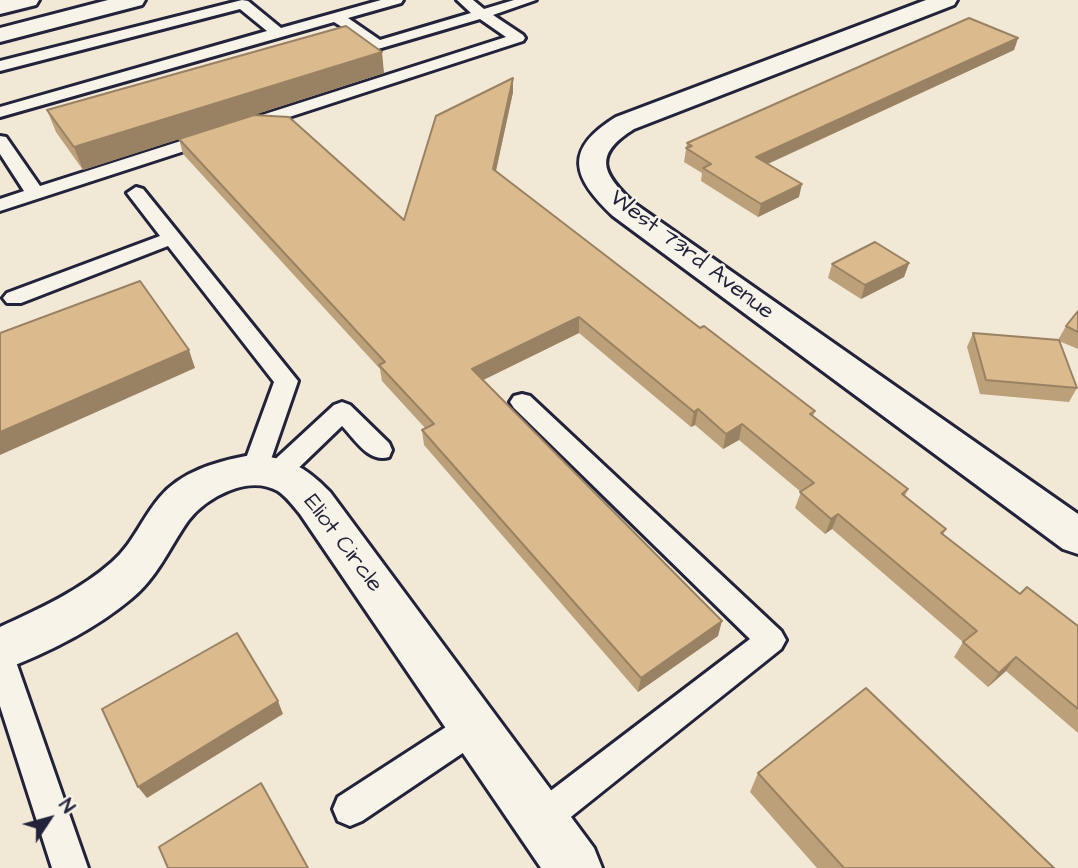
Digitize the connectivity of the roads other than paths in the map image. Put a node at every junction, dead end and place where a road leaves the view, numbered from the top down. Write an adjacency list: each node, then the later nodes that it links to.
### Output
1 (28, 0): 7 (street)
2 (134, 0): 11 (street)
3 (393, 0): 9 (lane)
4 (464, 0): 8 (lane)
5 (528, 0): 8 (lane)
6 (946, 0): 25 (street, West 73rd Avenue)
7 (0, 7)
8 (481, 14): 12 (lane); 14 (lane)
9 (337, 16): 10 (lane); 12 (lane)
10 (278, 33): 13 (lane); 15 (lane)
11 (0, 35)
12 (378, 45): 14 (lane)
13 (0, 66)
14 (415, 71): 17 (lane)
15 (0, 112)
16 (2, 149): 17 (lane)
17 (35, 193): 19 (lane)
18 (136, 193): 20 (lane)
19 (0, 205)
20 (172, 239): 21 (lane); 24 (lane)
21 (14, 298)
22 (522, 402): 31 (lane)
23 (380, 450): 24 (lane)
24 (265, 473): 26 (street); 29 (street, Eliot Circle)
25 (1078, 537)
26 (0, 650)
27 (0, 659): 28 (lane)
28 (9, 718): 32 (lane)
29 (474, 727): 30 (lane); 31 (street, Eliot Circle)
30 (350, 809)
31 (540, 820): 33 (street, Eliot Circle)
32 (70, 868)
33 (574, 868)

